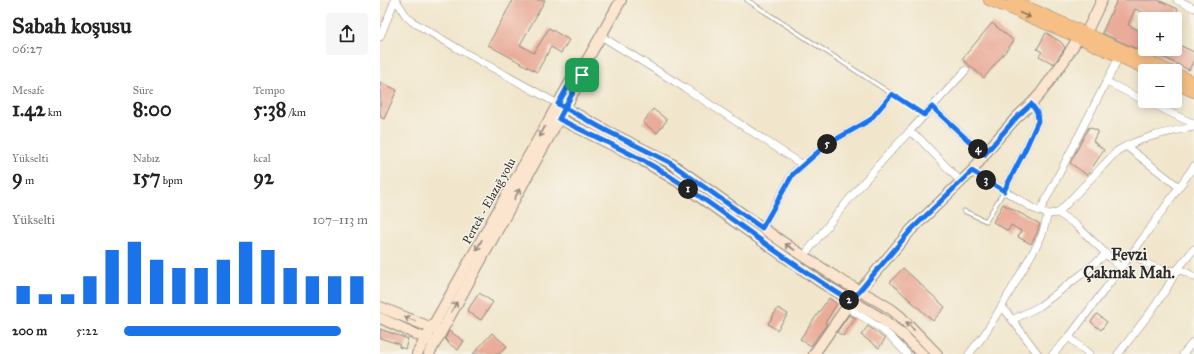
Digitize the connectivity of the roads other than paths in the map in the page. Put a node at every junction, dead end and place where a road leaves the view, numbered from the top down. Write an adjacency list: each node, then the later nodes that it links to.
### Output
1 (395, 0): 12 (street); 25 (street)
2 (621, 0): 10 (main road, Pertek - Elazığ yolu)
3 (747, 0): 22 (lane)
4 (990, 0): 11 (main road, one-way to 11)
5 (1012, 0): 8 (main road)
6 (1102, 0): 11 (main road)
7 (1177, 0): 9 (street)
8 (1028, 3): 11 (main road)
9 (1194, 8)
10 (601, 36): 25 (main road, Pertek - Elazığ yolu); 34 (street)
11 (1083, 36): 13 (main road); 14 (main road); 24 (main road)
12 (380, 37)
13 (1120, 57): 15 (main road); 18 (street)
14 (1153, 64)
15 (1138, 65)
16 (966, 70): 26 (street)
17 (1182, 77): 19 (main road)
18 (1106, 82): 23 (street); 40 (street)
19 (1194, 82)
20 (1182, 86): 21 (main road)
21 (1194, 92)
22 (892, 94): 28 (lane); 34 (street)
23 (1138, 98)
24 (1031, 104): 33 (main road); 39 (street)
25 (562, 106): 29 (main road, Pertek - Elazığ yolu); 44 (main road)
26 (932, 107): 28 (street); 33 (street)
27 (1159, 108): 30 (street)
28 (924, 115): 31 (street)
29 (556, 117): 53 (main road); 58 (main road, Pertek - Elazığ yolu)
30 (1194, 126): 32 (street)
31 (909, 132): 37 (street); 48 (street)
32 (1126, 146): 38 (street); 42 (street)
33 (984, 155): 36 (main road)
34 (803, 165): 44 (street)
35 (1194, 166): 38 (street)
36 (972, 171): 37 (main road); 39 (street)
37 (961, 182): 52 (main road)
38 (1179, 187): 46 (street)
39 (1004, 191): 40 (street); 41 (lane)
40 (1040, 211): 43 (street)
41 (964, 212)
42 (1058, 212): 43 (street); 47 (street)
43 (1048, 214): 54 (street)
44 (762, 228): 48 (main road, one-way to 44)
45 (1194, 249): 50 (street)
46 (1132, 253): 49 (street); 50 (street)
47 (1106, 254): 49 (street); 57 (street)
48 (804, 256): 52 (main road)
49 (1121, 268): 59 (street)
50 (1177, 270): 51 (street); 72 (street)
51 (1194, 277)
52 (860, 290): 53 (main road); 67 (main road, one-way to 52)
53 (849, 304): 62 (main road); 65 (street); 66 (main road)
54 (1002, 306): 57 (street); 68 (street)
55 (380, 307): 58 (main road, one-way to 55)
56 (380, 318): 60 (main road)
57 (1012, 320): 69 (street)
58 (436, 330): 60 (main road, Pertek - Elazığ yolu)
59 (1068, 337): 70 (street); 71 (street)
60 (430, 341): 63 (main road, Pertek - Elazığ yolu); 64 (main road, Pertek - Elazığ yolu)
61 (1194, 341): 73 (street)
62 (818, 352)
63 (418, 354)
64 (429, 354)
65 (908, 354)
66 (922, 354)
67 (937, 354)
68 (969, 354)
69 (1038, 354)
70 (1053, 354)
71 (1089, 354)
72 (1118, 354)
73 (1183, 354)

